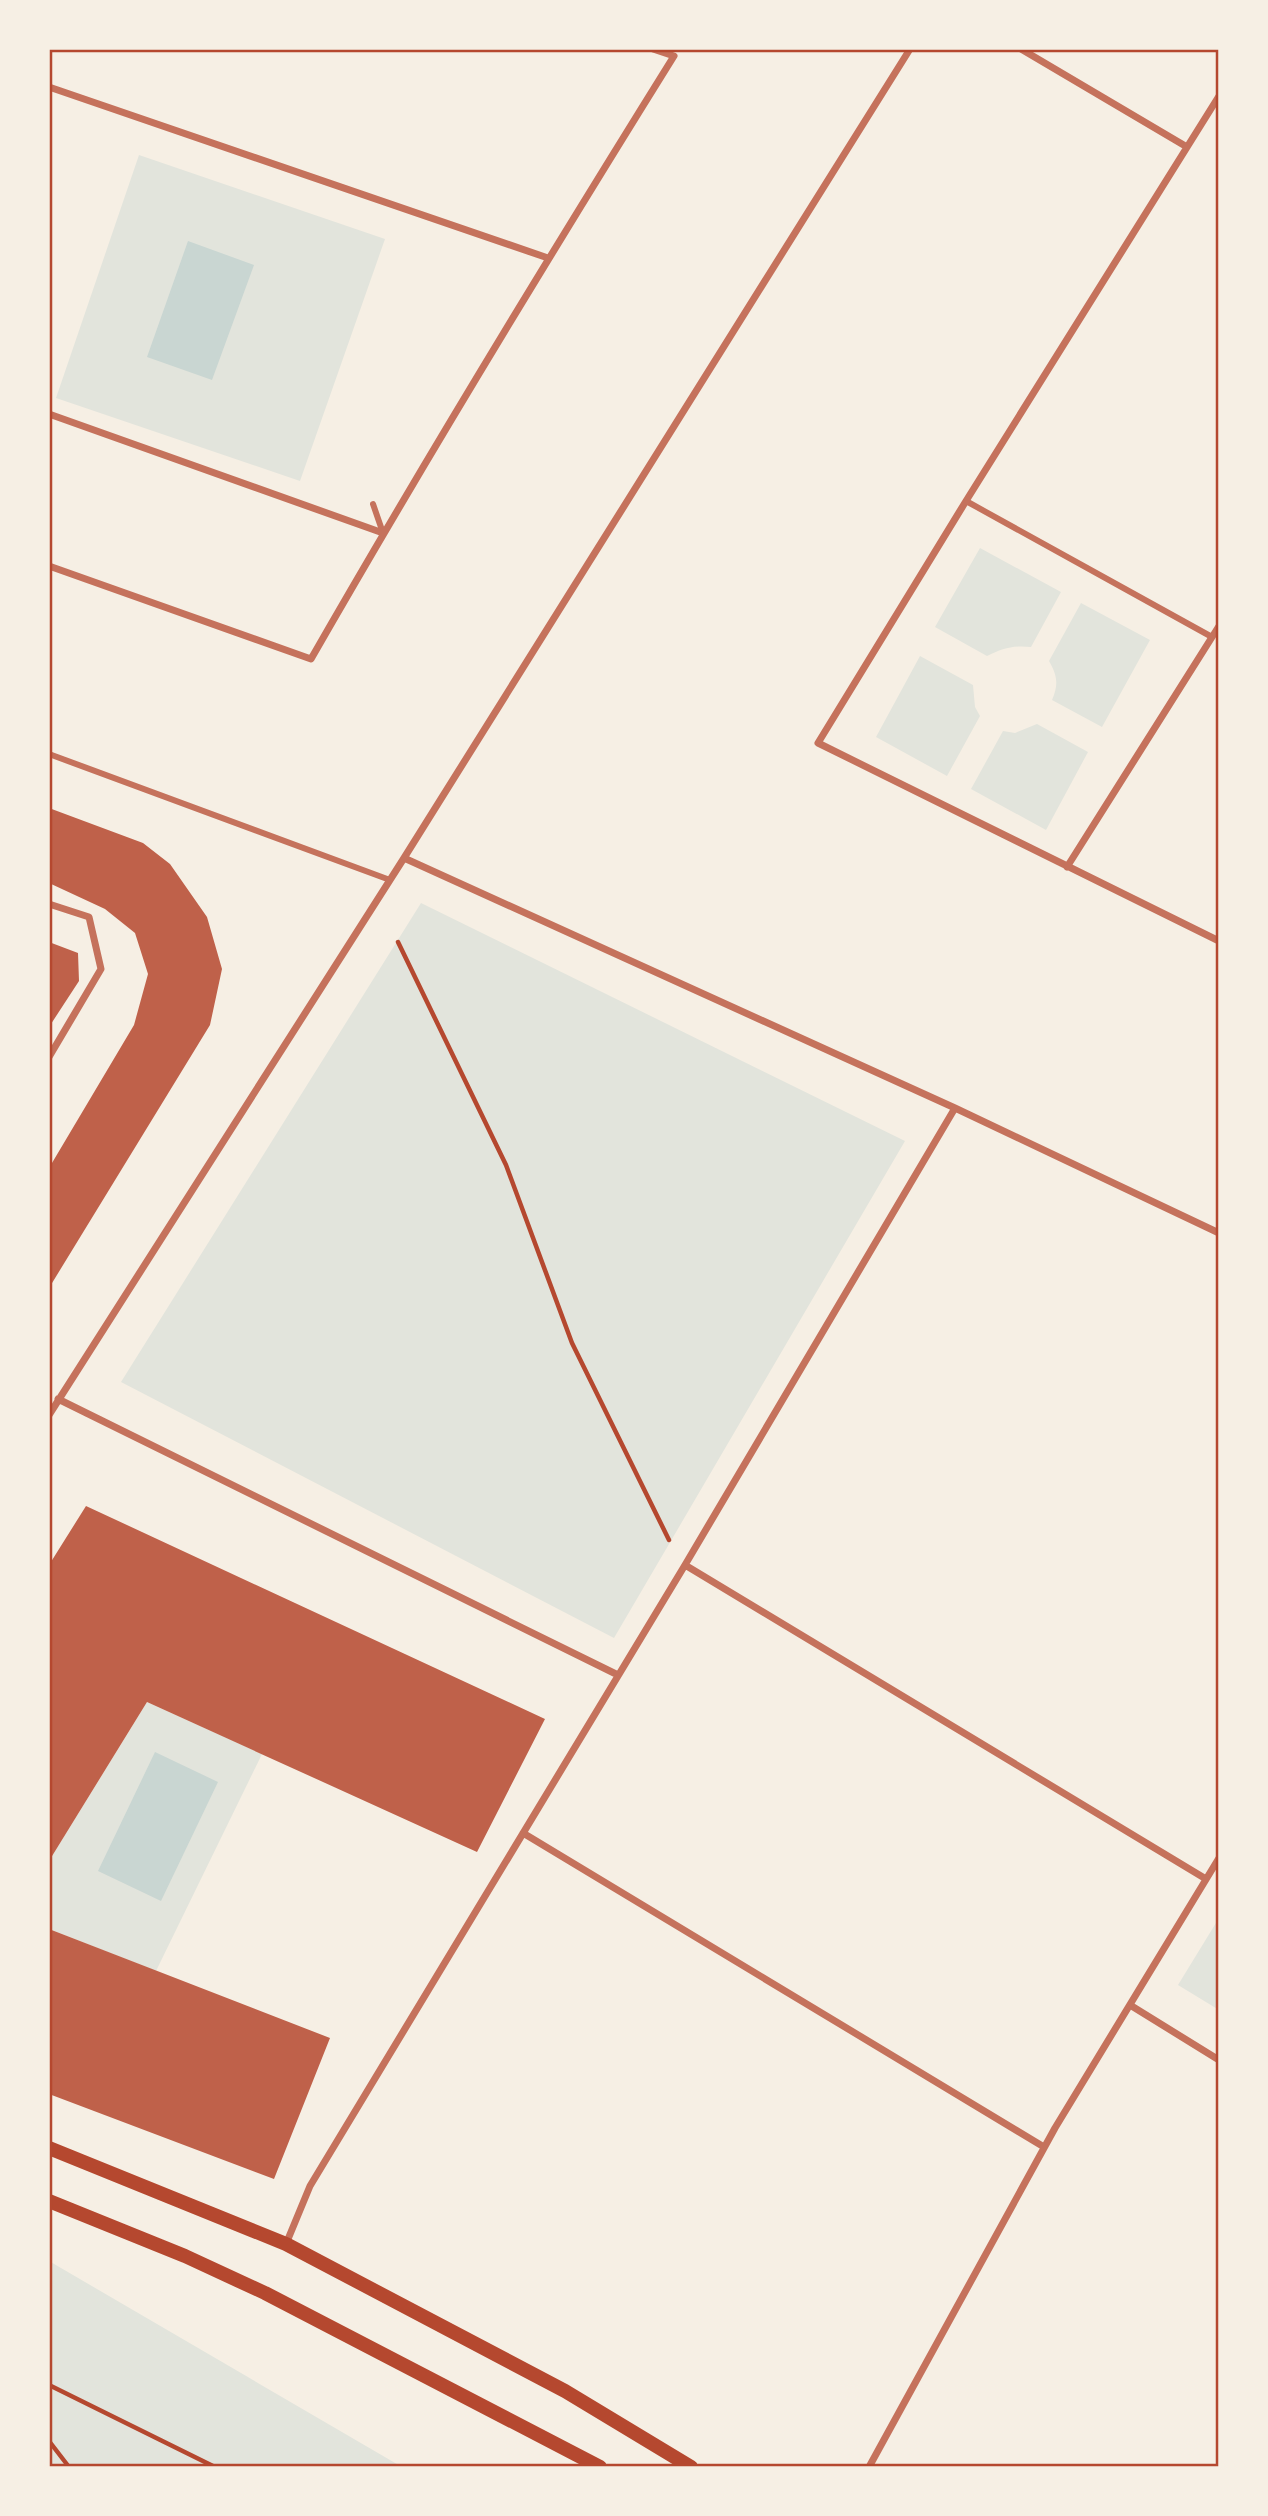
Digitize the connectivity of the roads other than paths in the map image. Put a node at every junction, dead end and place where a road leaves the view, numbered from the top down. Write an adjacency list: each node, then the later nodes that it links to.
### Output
1 (653, 49): 7 (street)
2 (910, 49): 16 (street)
3 (1021, 49): 6 (street)
4 (49, 87): 7 (street)
5 (1219, 96): 6 (street)
6 (1187, 147): 9 (street)
7 (548, 258): 11 (street)
8 (49, 414): 11 (street)
9 (966, 501): 14 (street); 17 (street)
10 (373, 504): 11 (street)
11 (383, 533): 12 (street)
12 (49, 566)
13 (1219, 626): 14 (street)
14 (1216, 638): 17 (street)
15 (49, 754): 18 (street)
16 (404, 858): 18 (street); 22 (street)
17 (1067, 867): 20 (street)
18 (390, 880): 24 (street)
19 (49, 904): 21 (street)
20 (1219, 941)
21 (49, 1058)
22 (955, 1108): 23 (street); 26 (street)
23 (1219, 1233)
24 (58, 1399): 25 (street); 27 (street)
25 (49, 1415)
26 (685, 1565): 27 (street); 30 (street)
27 (618, 1675): 28 (street)
28 (523, 1833): 33 (street); 36 (street)
29 (1219, 1858): 30 (street)
30 (1206, 1879): 31 (street)
31 (1130, 2005): 32 (street); 33 (street)
32 (1219, 2060)
33 (1044, 2147): 39 (street)
34 (49, 2148): 36 (main road)
35 (49, 2201): 37 (main road)
36 (286, 2244): 38 (main road)
37 (600, 2467)
38 (691, 2467)
39 (869, 2467)

